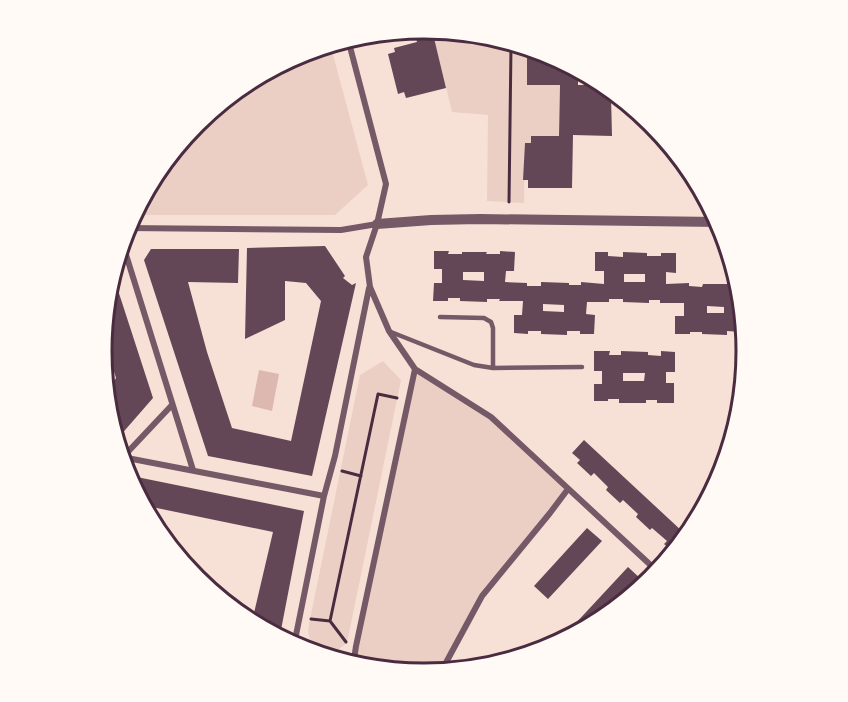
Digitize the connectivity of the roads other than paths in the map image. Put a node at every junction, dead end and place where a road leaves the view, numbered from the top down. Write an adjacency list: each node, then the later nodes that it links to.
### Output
1 (350, 48): 3 (street)
2 (708, 222): 3 (street)
3 (377, 224): 4 (street); 6 (street)
4 (138, 228)
5 (127, 258): 12 (street)
6 (370, 287): 8 (street); 17 (street)
7 (440, 317): 10 (lane)
8 (389, 331): 10 (lane); 11 (street)
9 (582, 367): 10 (lane)
10 (493, 368)
11 (415, 369): 16 (street); 20 (street)
12 (172, 405): 13 (street); 15 (street)
13 (129, 451)
14 (132, 459): 15 (street)
15 (193, 470): 17 (street)
16 (568, 489): 18 (street); 21 (street)
17 (324, 496): 19 (street)
18 (651, 566)
19 (296, 635)
20 (355, 655)
21 (446, 662)

